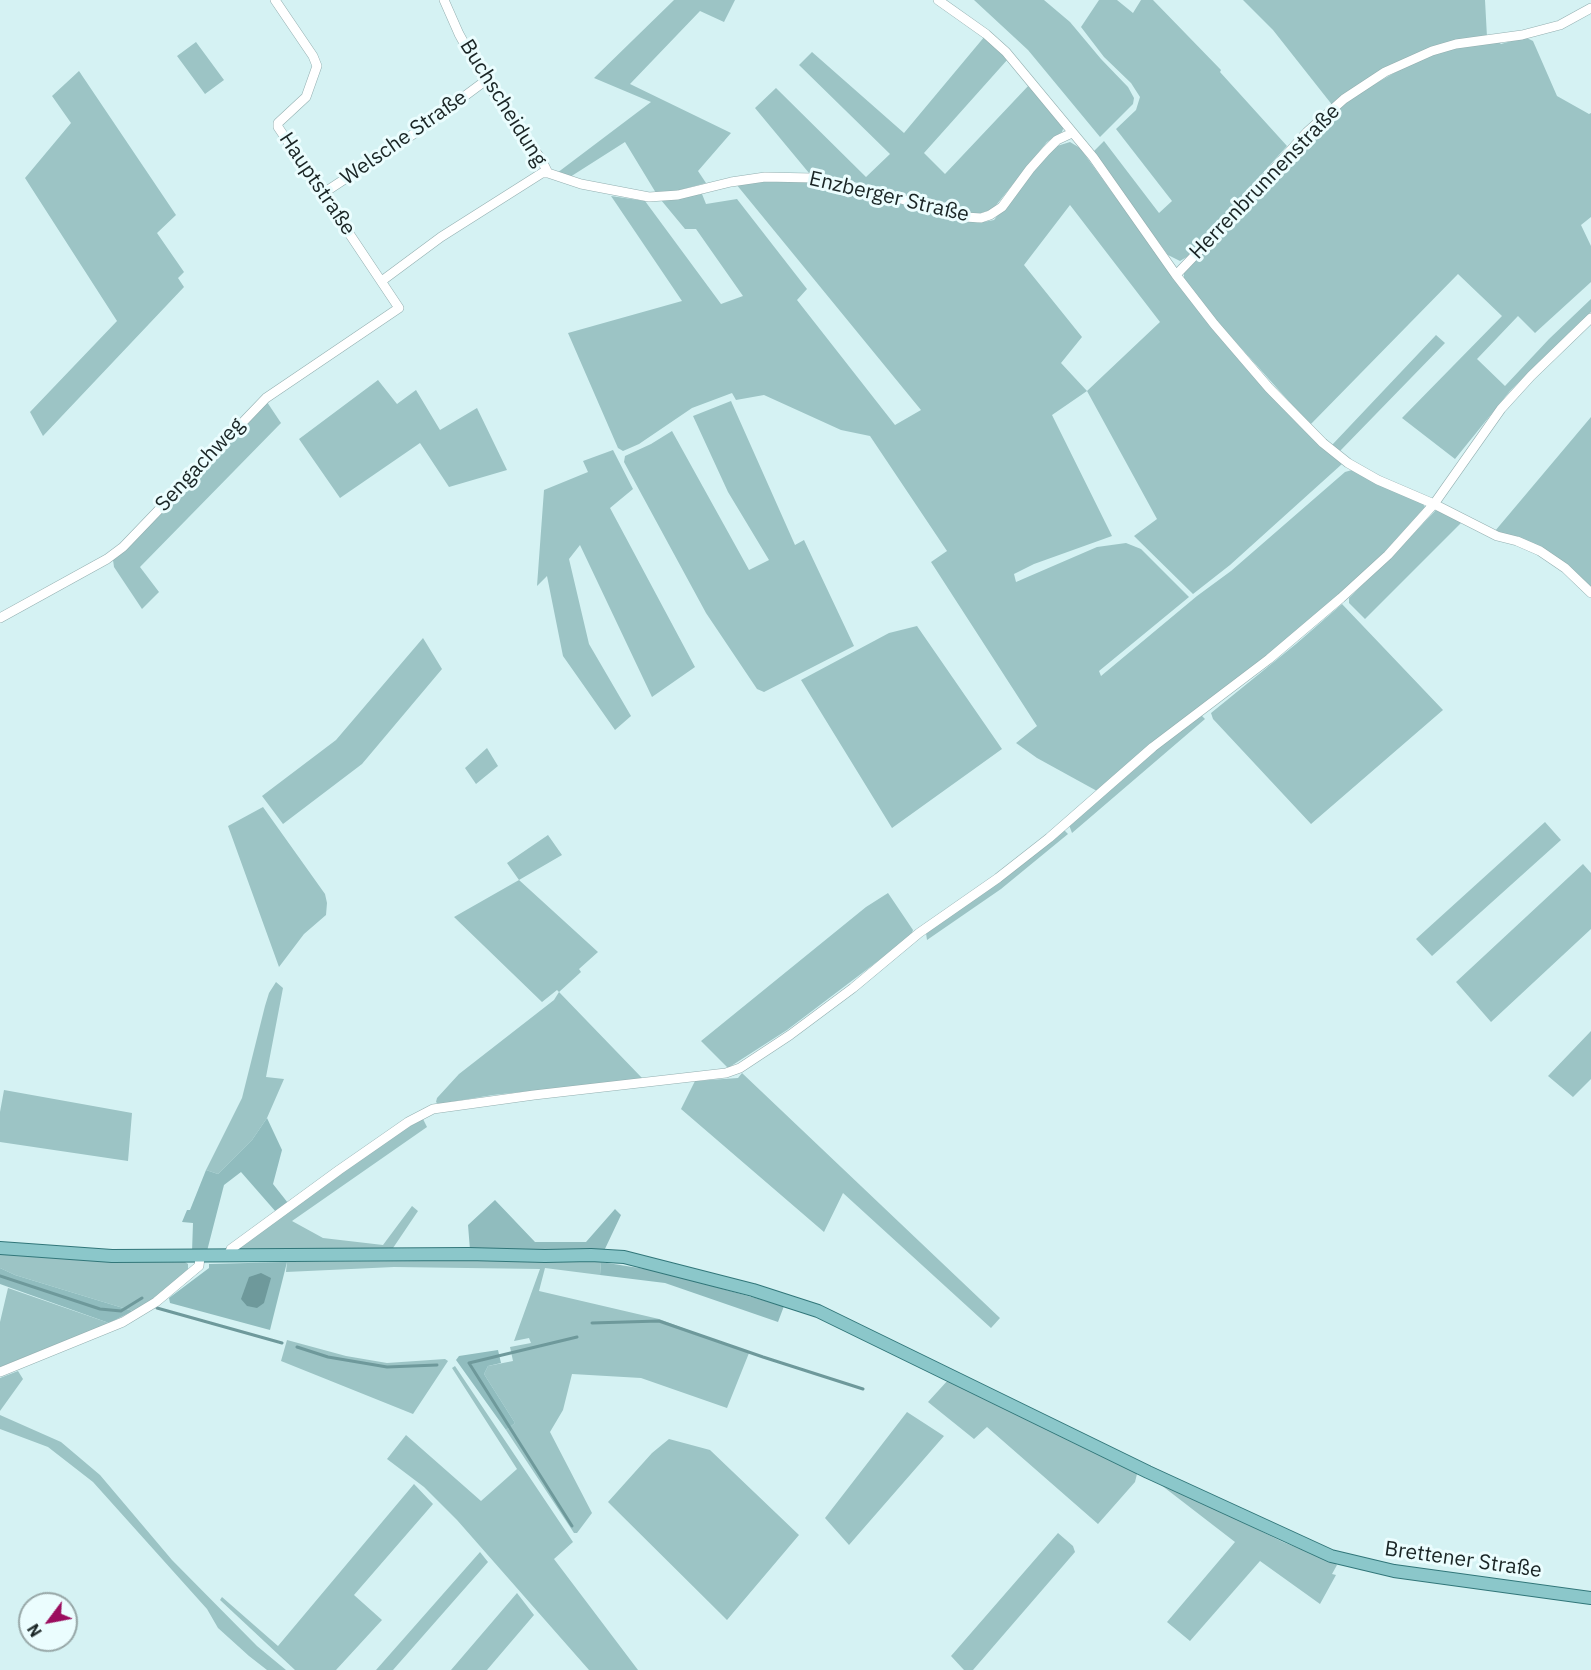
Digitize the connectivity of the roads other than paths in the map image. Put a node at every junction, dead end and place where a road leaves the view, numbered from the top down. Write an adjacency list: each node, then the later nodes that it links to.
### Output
1 (275, 0): 8 (street, Hauptstraße)
2 (444, 0): 5 (street, Buchscheidung)
3 (938, 0): 6 (street)
4 (1591, 8): 9 (street, Herrenbrunnenstraße)
5 (485, 81): 7 (street, Buchscheidung); 8 (street, Welsche Straße)
6 (1072, 133): 7 (street, Enzberger Straße); 9 (street)
7 (548, 173): 10 (street)
8 (322, 194): 10 (street, Hauptstraße)
9 (1176, 275): 13 (street)
10 (382, 280): 11 (street, Hauptstraße)
11 (399, 308): 15 (street, Sengachweg)
12 (1591, 318): 13 (street)
13 (1434, 504): 14 (street); 17 (street)
14 (1591, 593)
15 (0, 618)
16 (0, 1248): 18 (main road, Brettener Straße)
17 (228, 1256): 18 (main road, Brettener Straße); 20 (main road, Brettener Straße)
18 (200, 1257): 19 (street)
19 (0, 1372)
20 (1591, 1598)

